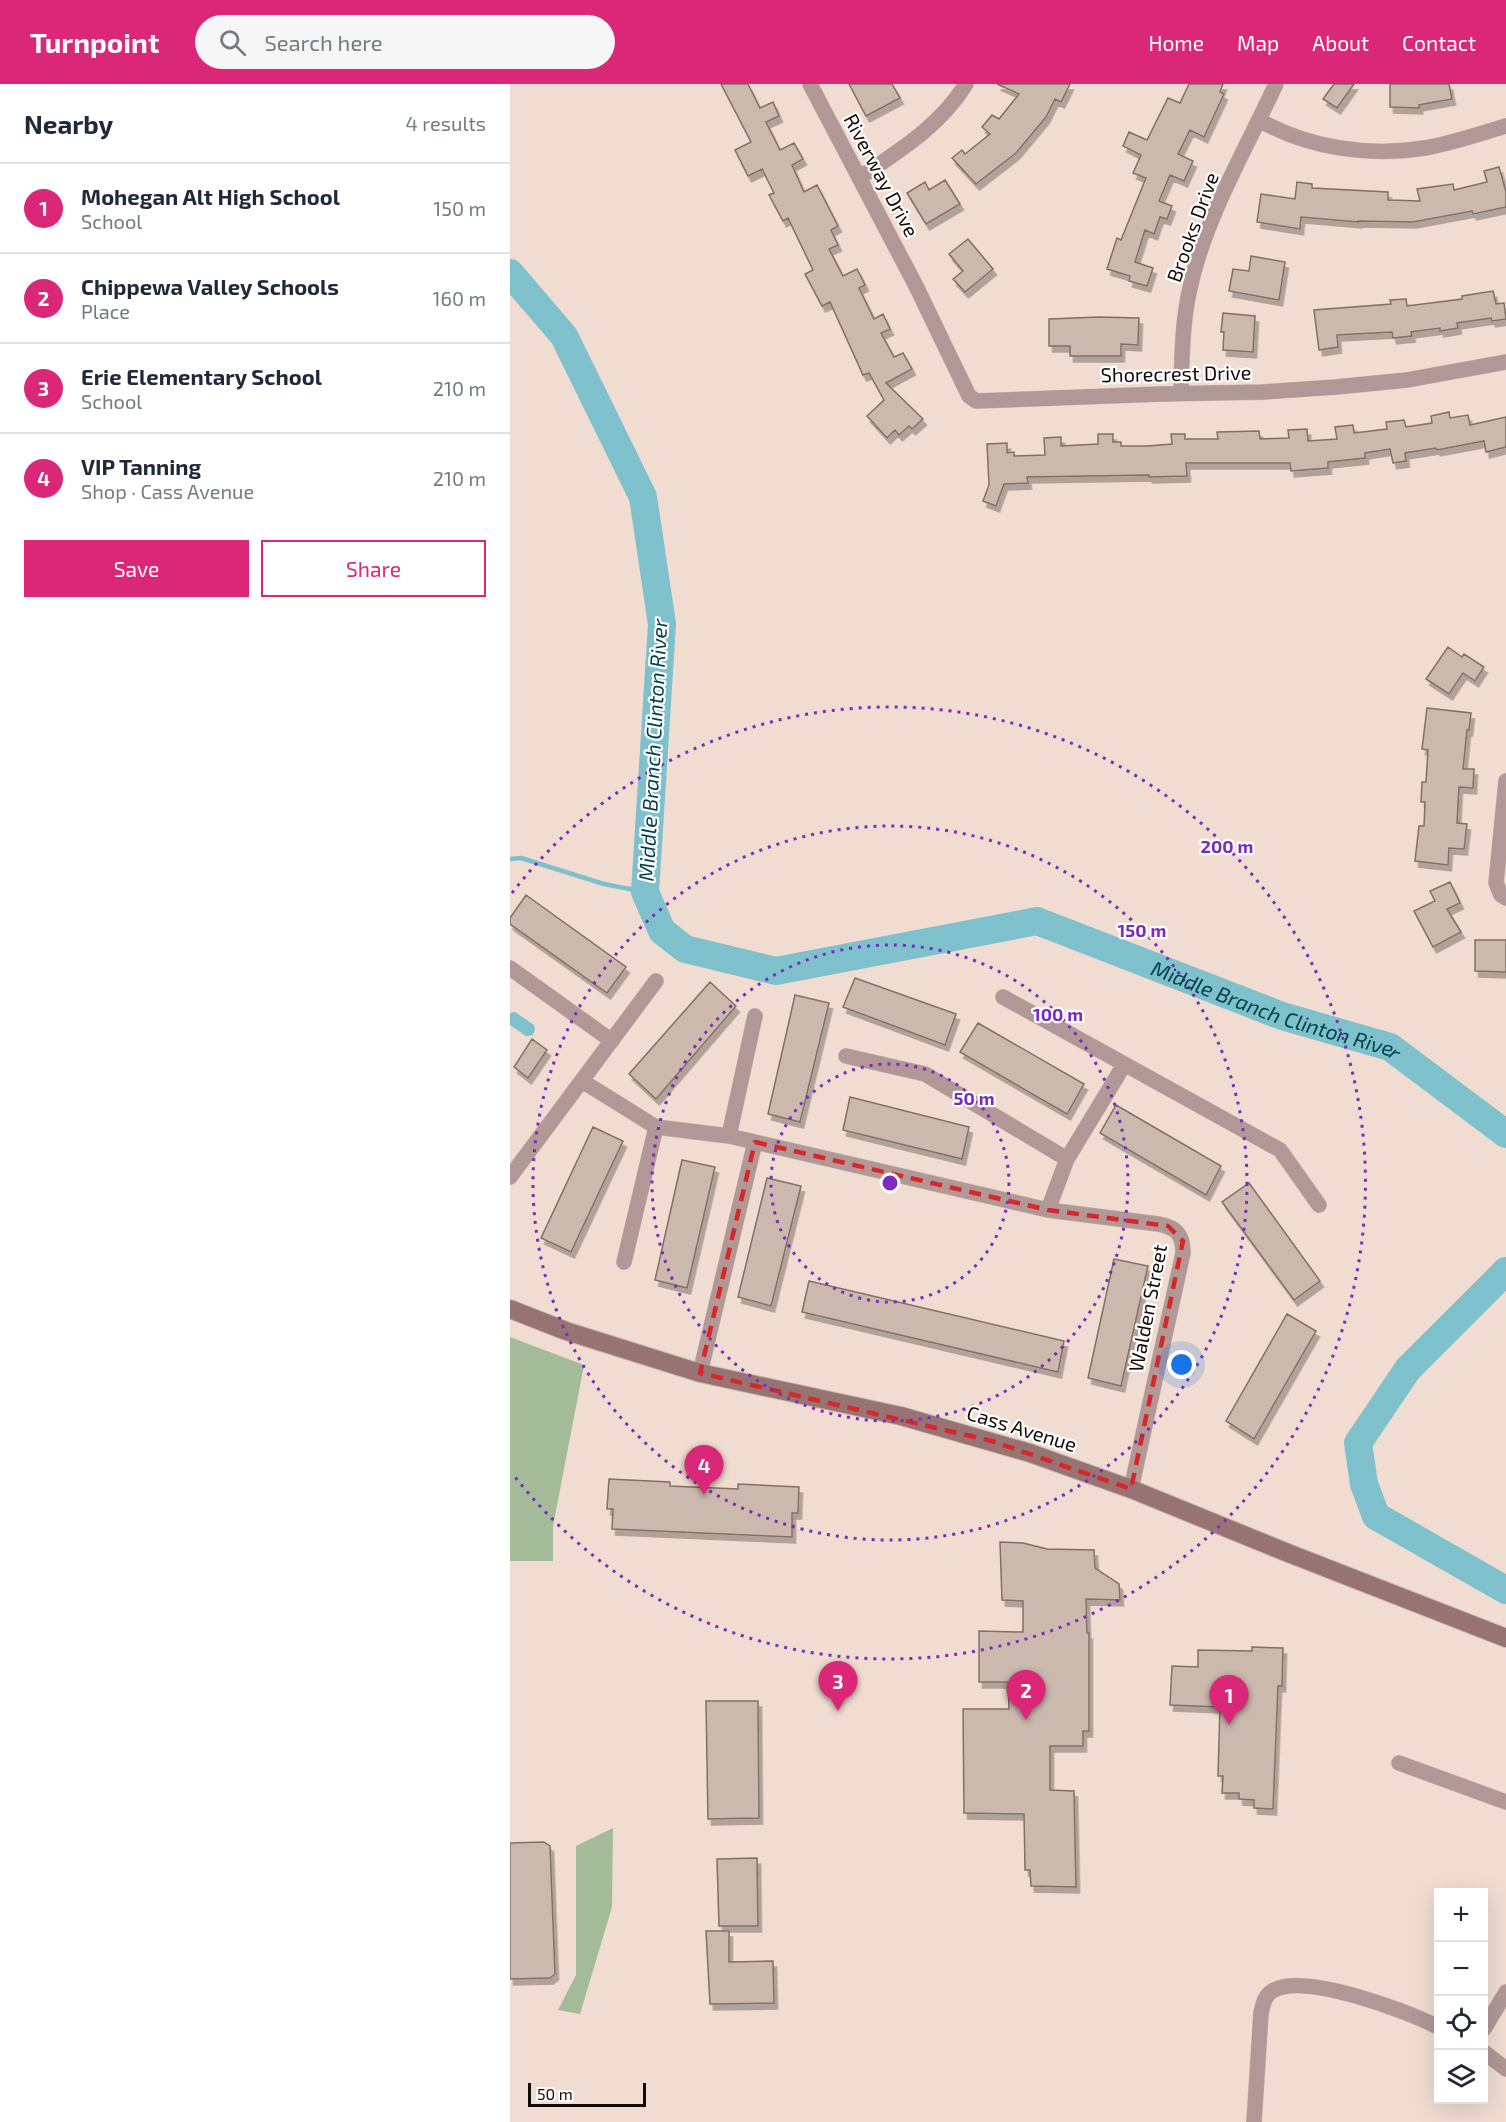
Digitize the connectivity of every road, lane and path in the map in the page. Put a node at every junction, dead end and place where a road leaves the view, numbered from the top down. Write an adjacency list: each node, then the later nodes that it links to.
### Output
1 (810, 84): 6 (street, Riverway Drive)
2 (966, 84): 6 (street)
3 (1276, 84): 4 (street, Brooks Drive)
4 (1259, 120): 5 (street); 9 (street, Brooks Drive)
5 (1506, 126)
6 (859, 178): 7 (street, Riverway Drive)
7 (916, 286): 9 (street, Shorecrest Drive)
8 (1506, 362): 9 (street, Shorecrest Drive)
9 (1181, 393)
10 (1506, 781): 11 (street)
11 (1506, 898)
12 (510, 968): 16 (street)
13 (656, 981): 16 (street)
14 (1003, 997): 18 (street)
15 (755, 1016): 21 (street)
16 (612, 1041): 19 (street)
17 (846, 1056): 23 (street)
18 (1124, 1065): 23 (street); 25 (street)
19 (582, 1081): 20 (street, Walden Street); 24 (street)
20 (656, 1127): 21 (street, Walden Street); 27 (street)
21 (729, 1136): 22 (street, Walden Street)
22 (755, 1142): 26 (street, Walden Street); 29 (street)
23 (1067, 1159): 26 (street)
24 (510, 1177)
25 (1319, 1204)
26 (1048, 1210): 30 (street, Walden Street)
27 (624, 1262)
28 (510, 1309): 29 (main road, Cass Avenue)
29 (700, 1373): 30 (main road, Cass Avenue)
30 (1131, 1489): 31 (main road, Cass Avenue)
31 (1506, 1638)
32 (1399, 1763): 33 (street)
33 (1506, 1802)
34 (1506, 1992): 35 (street)
35 (1488, 2022)
36 (1434, 2024): 39 (street)
37 (1488, 2055): 38 (street)
38 (1506, 2069)
39 (1254, 2122)

